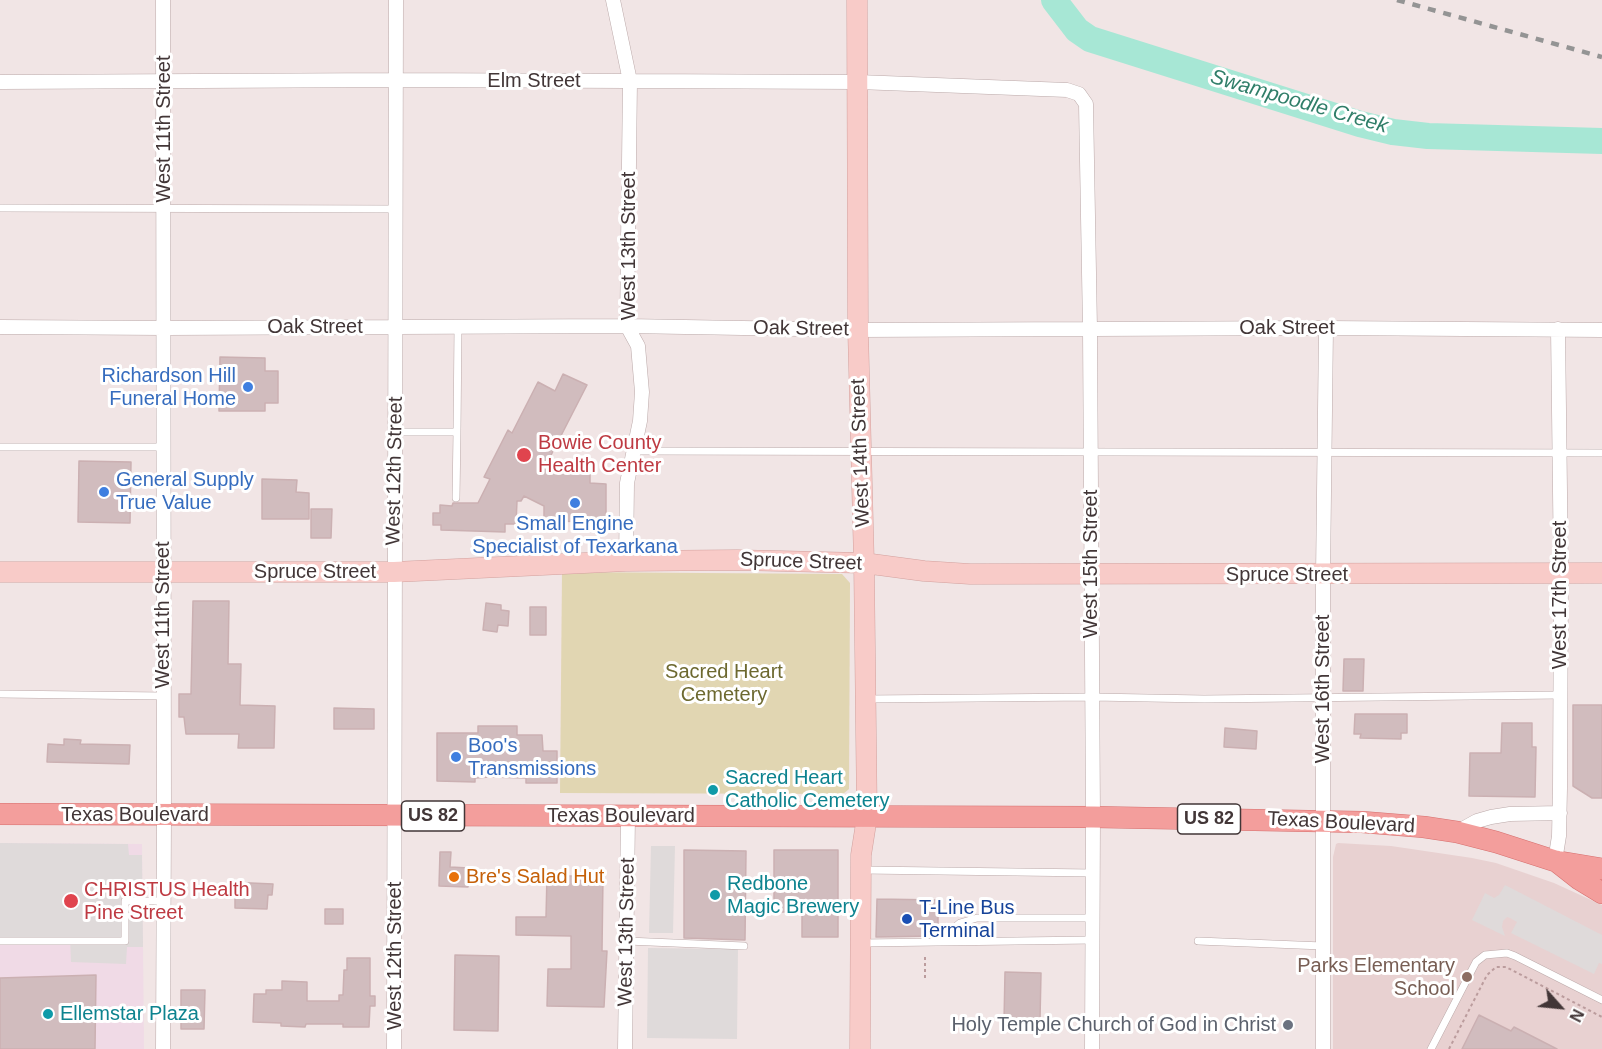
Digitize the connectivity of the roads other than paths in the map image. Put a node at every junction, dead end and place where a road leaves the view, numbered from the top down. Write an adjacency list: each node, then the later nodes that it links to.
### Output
1 (163, 0): 6 (street, West 11th Street)
2 (396, 0): 5 (street, West 12th Street)
3 (613, 0): 7 (street, West 13th Street)
4 (857, 0): 9 (street, West 14th Street)
5 (396, 80): 6 (street, Elm Street); 7 (street, Elm Street); 13 (street, West 12th Street)
6 (164, 81): 8 (street, Elm Street); 12 (street, West 11th Street)
7 (630, 81): 9 (street, Elm Street); 15 (street, West 13th Street)
8 (0, 82)
9 (858, 82): 10 (street, Elm Street); 22 (street, West 14th Street)
10 (1067, 90): 21 (street, West 15th Street)
11 (0, 208): 12 (lane)
12 (164, 208): 13 (lane); 18 (street, West 11th Street)
13 (396, 209): 17 (street, West 12th Street)
14 (458, 326): 15 (street, Oak Street); 17 (street, Oak Street); 25 (lane)
15 (627, 326): 22 (street, Oak Street); 28 (street, West 13th Street)
16 (0, 327): 18 (street, Oak Street)
17 (397, 327): 18 (street, Oak Street); 24 (street, West 12th Street)
18 (165, 328): 27 (street, West 11th Street)
19 (1326, 328): 20 (street, Oak Street); 21 (street, Oak Street); 31 (street, West 16th Street)
20 (1558, 328): 23 (street, Oak Street); 32 (street, West 17th Street)
21 (1090, 329): 22 (street, Oak Street); 30 (street, West 15th Street)
22 (858, 330): 29 (street, West 14th Street)
23 (1602, 330)
24 (396, 432): 25 (lane); 39 (street, West 12th Street)
25 (458, 432): 34 (lane)
26 (0, 447): 27 (lane)
27 (164, 447): 38 (street, West 11th Street)
28 (634, 451): 29 (lane); 35 (street, West 13th Street)
29 (861, 451): 30 (lane); 36 (street, West 14th Street)
30 (1090, 452): 31 (lane); 42 (street, West 15th Street)
31 (1324, 453): 32 (lane); 43 (street, West 16th Street)
32 (1559, 453): 33 (lane); 40 (street, West 17th Street)
33 (1602, 453)
34 (456, 498)
35 (626, 561): 36 (street, Spruce Street); 39 (street, Spruce Street)
36 (864, 563): 42 (street, Spruce Street); 49 (street, West 14th Street)
37 (0, 572): 38 (street, Spruce Street)
38 (162, 572): 39 (street, Spruce Street); 46 (street, West 11th Street)
39 (394, 572): 53 (street, West 12th Street)
40 (1561, 573): 41 (street, Spruce Street); 43 (street, Spruce Street); 45 (street, West 17th Street)
41 (1602, 573)
42 (1091, 574): 43 (street, Spruce Street); 47 (street, West 15th Street)
43 (1323, 575): 48 (street, West 16th Street)
44 (0, 694): 46 (lane)
45 (1560, 695): 48 (lane); 50 (street, West 17th Street)
46 (164, 696): 52 (street, West 11th Street)
47 (1092, 697): 48 (lane); 49 (lane); 55 (street, West 15th Street)
48 (1324, 698): 57 (street, West 16th Street)
49 (866, 699): 56 (street, West 14th Street)
50 (1560, 813): 58 (street); 59 (street, West 17th Street)
51 (0, 814): 52 (main road, Texas Boulevard / US 82)
52 (164, 815): 53 (main road, Texas Boulevard / US 82); 64 (street, West 11th Street)
53 (396, 816): 54 (main road, Texas Boulevard / US 82); 76 (street, West 12th Street)
54 (628, 816): 56 (main road, Texas Boulevard / US 82); 68 (street, West 13th Street)
55 (1093, 817): 56 (main road, Texas Boulevard / US 82); 57 (main road, Texas Boulevard / US 82); 62 (street, West 15th Street)
56 (867, 818): 61 (street, West 14th Street)
57 (1324, 820): 58 (main road, Texas Boulevard / US 82); 73 (street, West 16th Street)
58 (1457, 832): 59 (main road, Texas Boulevard / US 82)
59 (1555, 861): 60 (main road, Texas Boulevard / US 82); 63 (main road, Texas Boulevard / US 82)
60 (1602, 869)
61 (861, 870): 62 (lane); 71 (street, West 14th Street)
62 (1093, 873): 65 (street, West 15th Street)
63 (1602, 893)
64 (163, 901): 67 (lane); 75 (street, West 11th Street)
65 (1093, 918): 66 (street, West 15th Street); 70 (lane)
66 (1093, 940): 70 (lane); 79 (street, West 15th Street)
67 (0, 941)
68 (627, 941): 72 (lane); 77 (street, West 13th Street)
69 (1198, 941): 73 (lane)
70 (937, 942): 71 (lane)
71 (861, 943): 78 (street, West 14th Street)
72 (744, 946)
73 (1323, 946): 80 (street, West 16th Street)
74 (1602, 1000): 81 (lane)
75 (163, 1049)
76 (394, 1049)
77 (626, 1049)
78 (860, 1049)
79 (1092, 1049)
80 (1323, 1049)
81 (1431, 1049)

